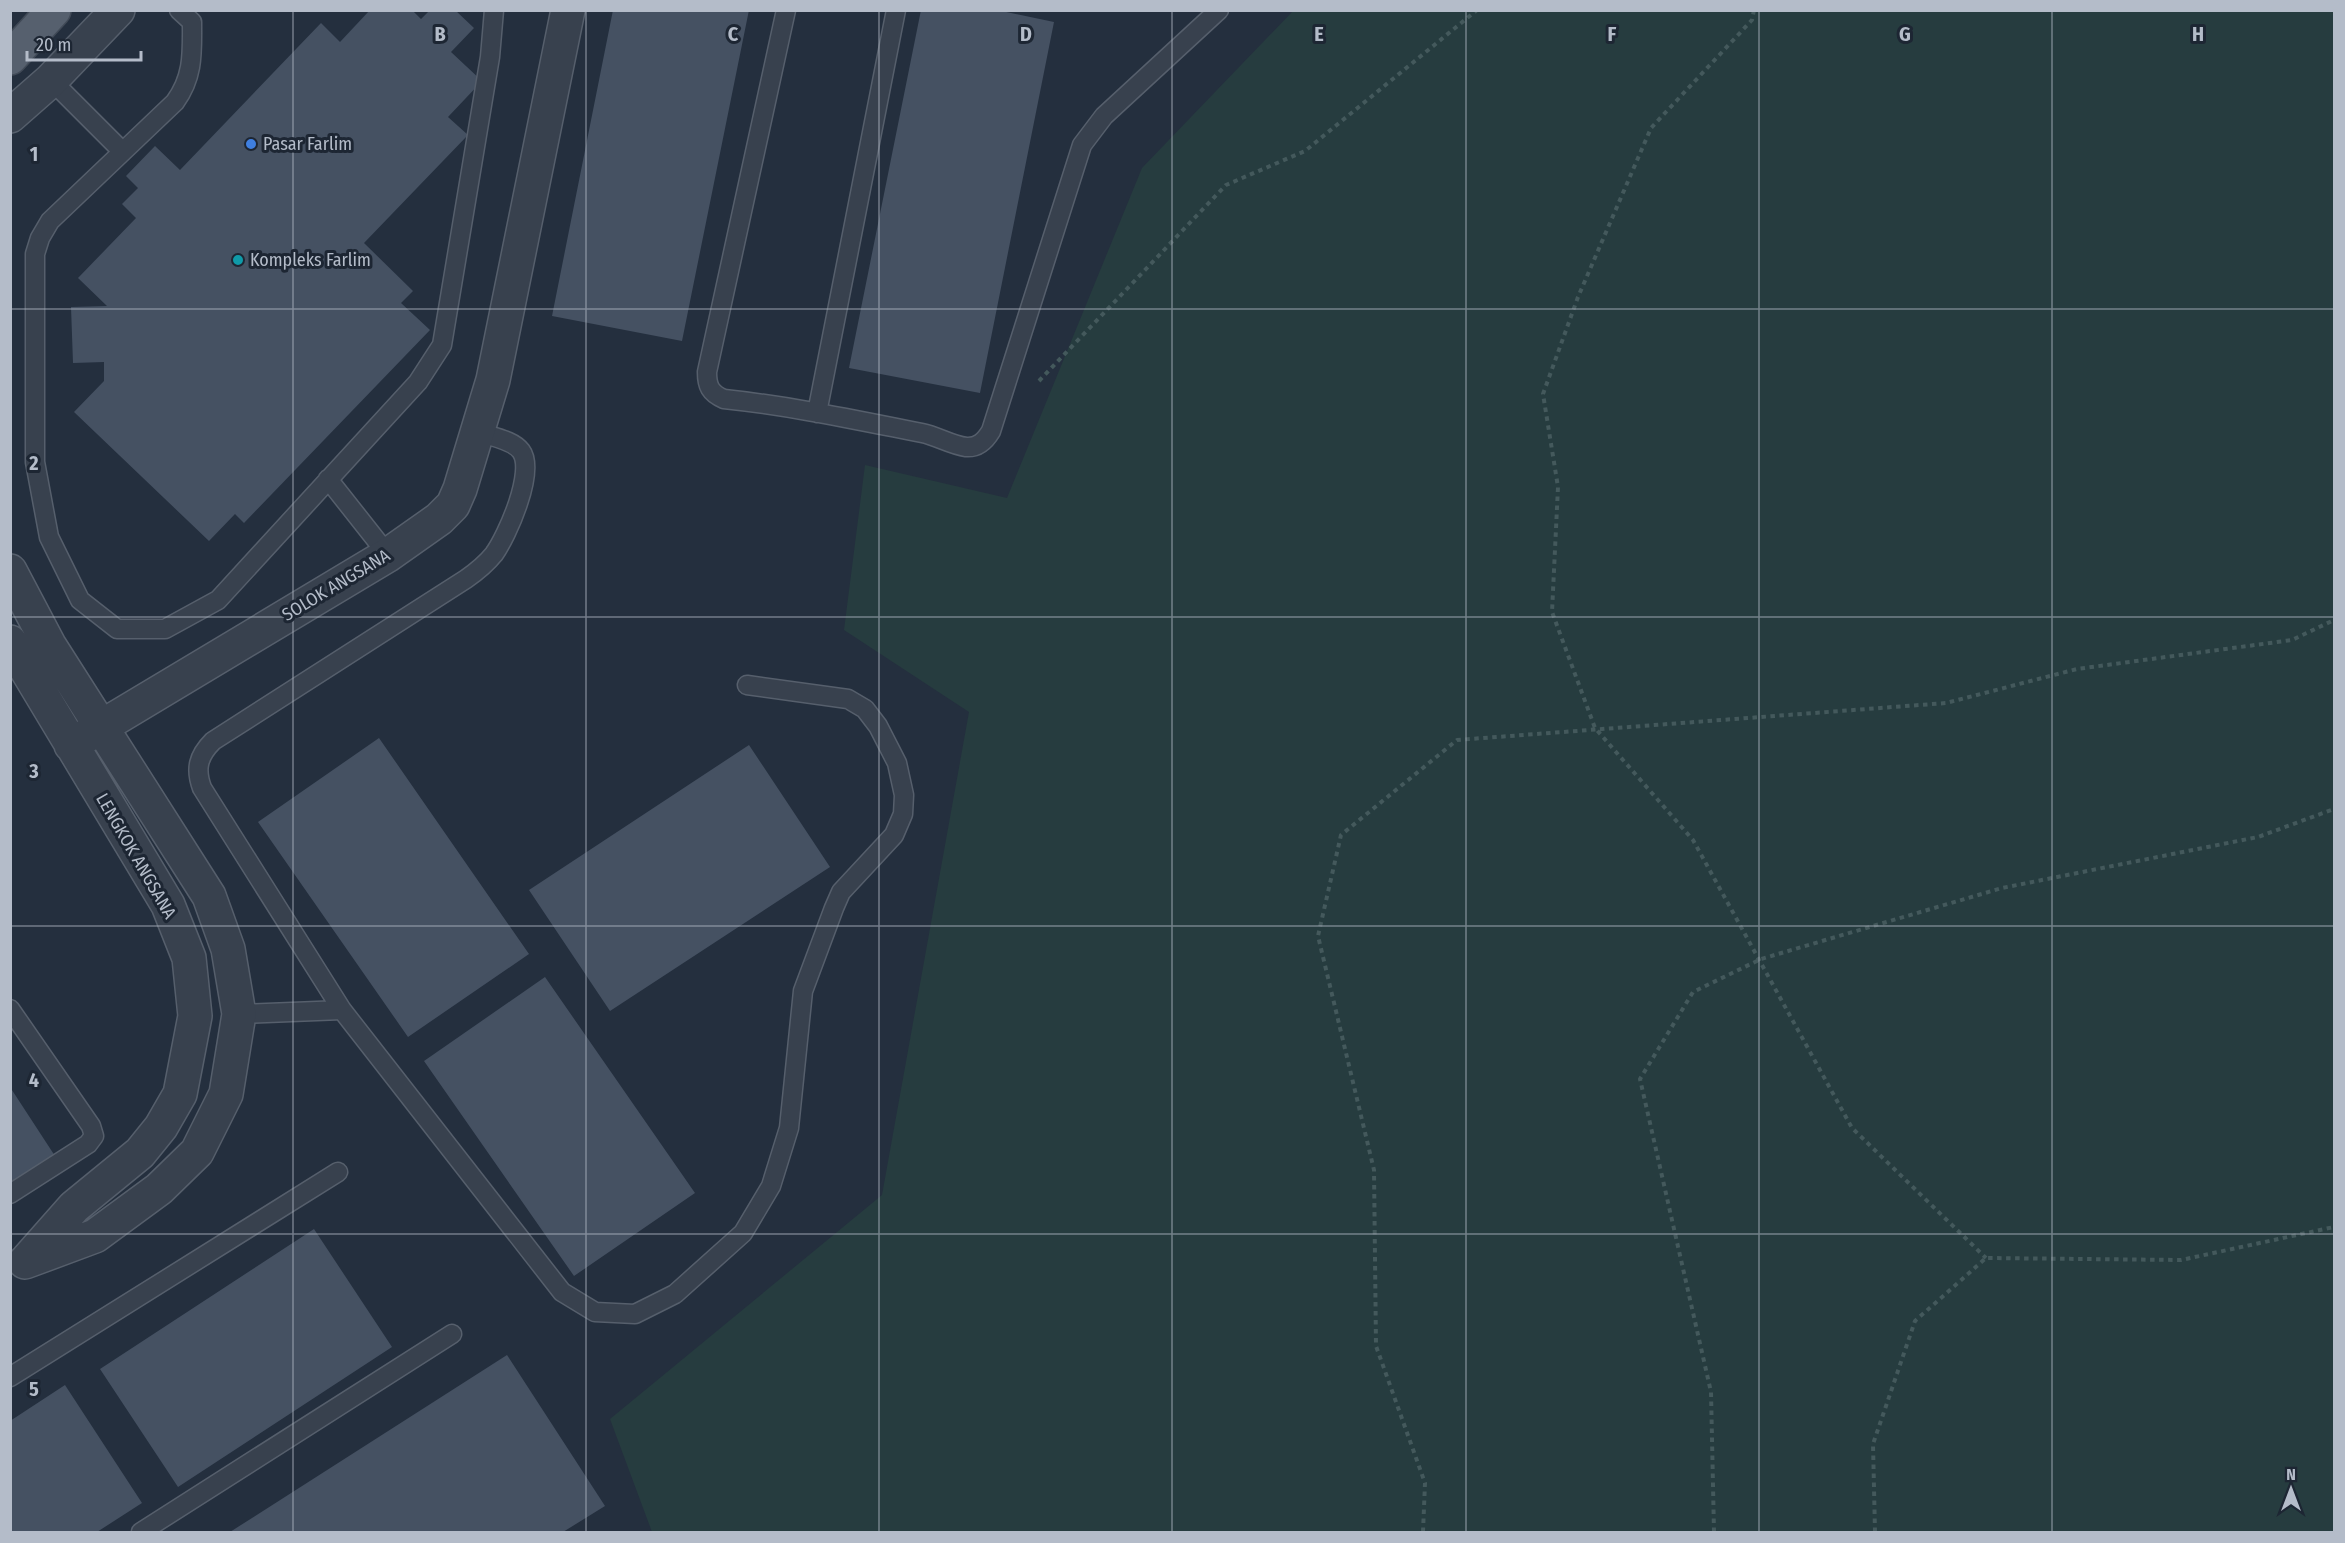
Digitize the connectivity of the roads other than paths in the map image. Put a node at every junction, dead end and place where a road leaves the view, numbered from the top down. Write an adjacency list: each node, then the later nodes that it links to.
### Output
1 (54, 10): 9 (main road)
2 (118, 10): 10 (street)
3 (494, 10): 15 (lane)
4 (568, 10): 14 (street, SOLOK ANGSANA)
5 (786, 10): 13 (lane)
6 (896, 10): 13 (lane)
7 (1219, 10): 13 (lane)
8 (192, 14): 12 (lane)
9 (10, 58)
10 (51, 80): 11 (street); 12 (lane)
11 (15, 119)
12 (122, 151): 15 (lane)
13 (817, 413)
14 (479, 432): 16 (street, SOLOK ANGSANA); 23 (lane)
15 (327, 479): 16 (lane)
16 (388, 555): 20 (street, SOLOK ANGSANA)
17 (10, 571): 20 (street)
18 (10, 642): 21 (street, LENGKOK ANGSANA)
19 (747, 685): 23 (lane)
20 (101, 726): 21 (street, SOLOK ANGSANA); 24 (street)
21 (71, 745): 25 (street, LENGKOK ANGSANA)
22 (10, 1010): 27 (lane)
23 (342, 1010): 24 (lane)
24 (239, 1014): 25 (street); 28 (street)
25 (195, 1016): 28 (street, LENGKOK ANGSANA)
26 (338, 1172): 30 (lane)
27 (10, 1194)
28 (18, 1266)
29 (452, 1334): 31 (lane)
30 (10, 1377)
31 (141, 1533)

